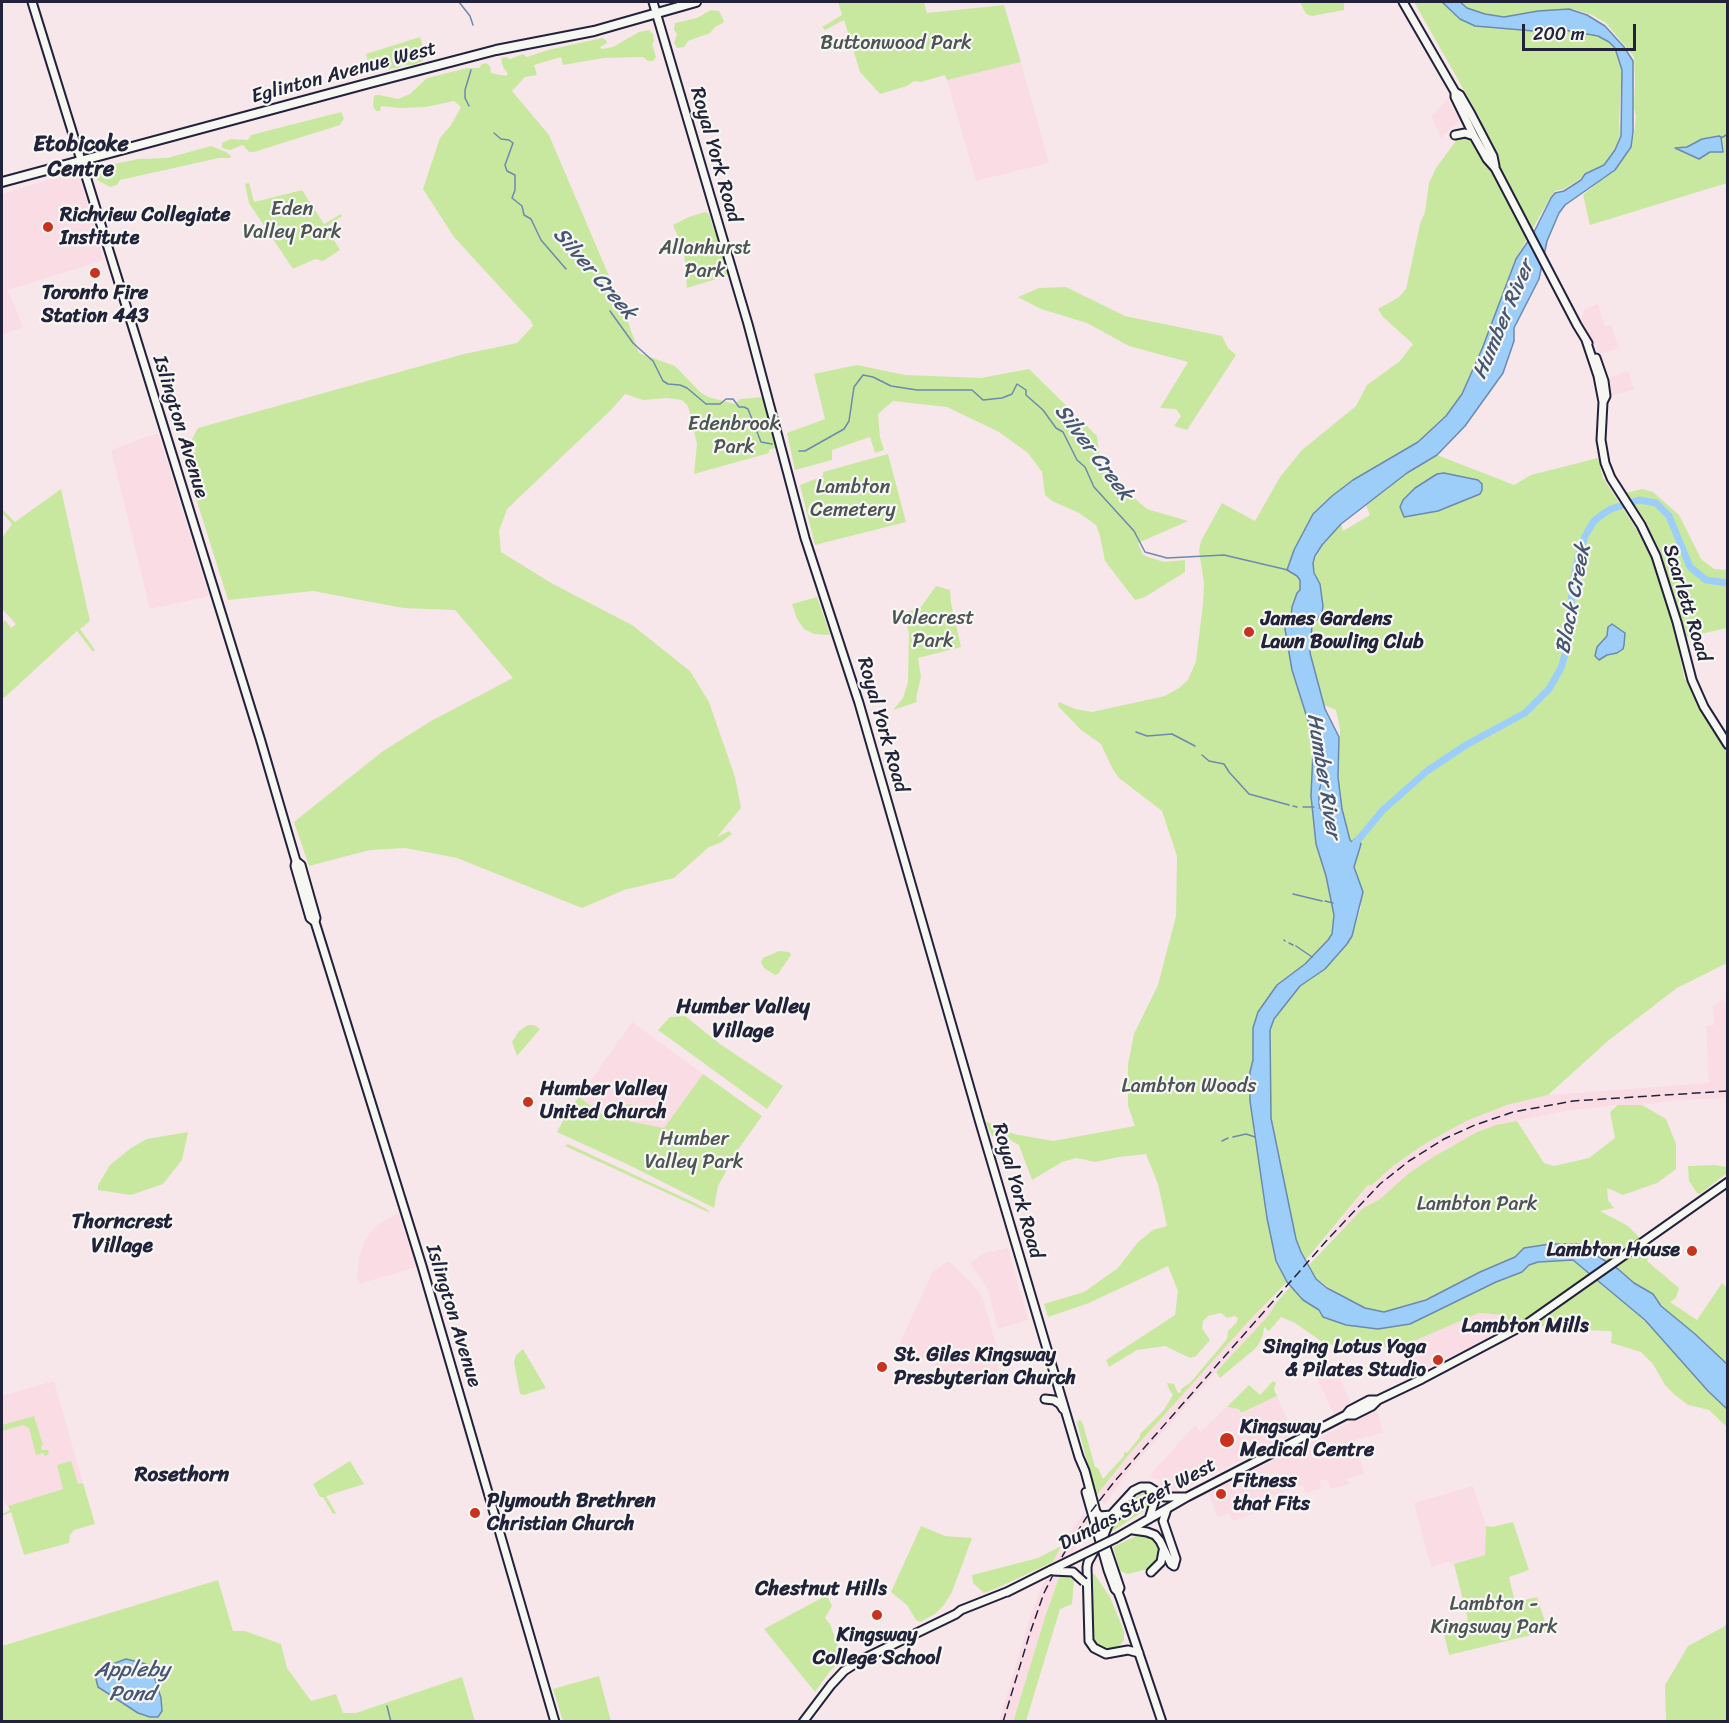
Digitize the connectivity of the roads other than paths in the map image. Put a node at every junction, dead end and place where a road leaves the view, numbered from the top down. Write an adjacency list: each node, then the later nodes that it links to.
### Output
1 (32, 2): 9 (main road, Islington Avenue)
2 (653, 2): 5 (main road, Royal York Road)
3 (696, 2): 5 (main road, Eglinton Avenue West)
4 (1403, 2): 6 (main road, Scarlett Road)
5 (656, 13): 9 (main road, Eglinton Avenue West); 14 (main road, Royal York Road)
6 (1455, 92): 8 (main road, Scarlett Road); 10 (main road, Scarlett Road)
7 (1455, 135): 8 (main road)
8 (1474, 136): 10 (main road, Scarlett Road)
9 (81, 160): 11 (main road, Eglinton Avenue West); 32 (main road, Islington Avenue)
10 (1495, 168): 12 (main road, Scarlett Road)
11 (2, 182)
12 (1728, 745)
13 (1728, 1182): 17 (main road, Dundas Street West)
14 (1058, 1386): 15 (main road, Royal York Road); 15 (main road)
15 (1067, 1417): 16 (main road, Royal York Road)
16 (1079, 1457): 19 (main road, Royal York Road); 28 (main road, Royal York Road)
17 (1187, 1497): 18 (main road, Dundas Street West); 19 (main road)
18 (1167, 1509): 20 (main road, Dundas Street West); 23 (main road)
19 (1096, 1512): 22 (main road, Royal York Road)
20 (1149, 1519): 21 (main road, Dundas Street West); 22 (main road)
21 (1131, 1530): 23 (main road); 24 (main road, Dundas Street West, bridge)
22 (1103, 1538): 28 (main road, Royal York Road)
23 (1162, 1545): 26 (main road)
24 (1096, 1548): 25 (main road, Dundas Street West, bridge); 27 (main road)
25 (1051, 1570): 27 (main road, bridge); 33 (main road, Dundas Street West)
26 (1151, 1572)
27 (1086, 1584): 30 (main road)
28 (1118, 1592): 29 (main road, Royal York Road)
29 (1133, 1635): 30 (main road); 31 (main road, Royal York Road)
30 (1126, 1650): 31 (main road)
31 (1139, 1653): 34 (main road, Royal York Road)
32 (555, 1722)
33 (803, 1722)
34 (1162, 1722)

